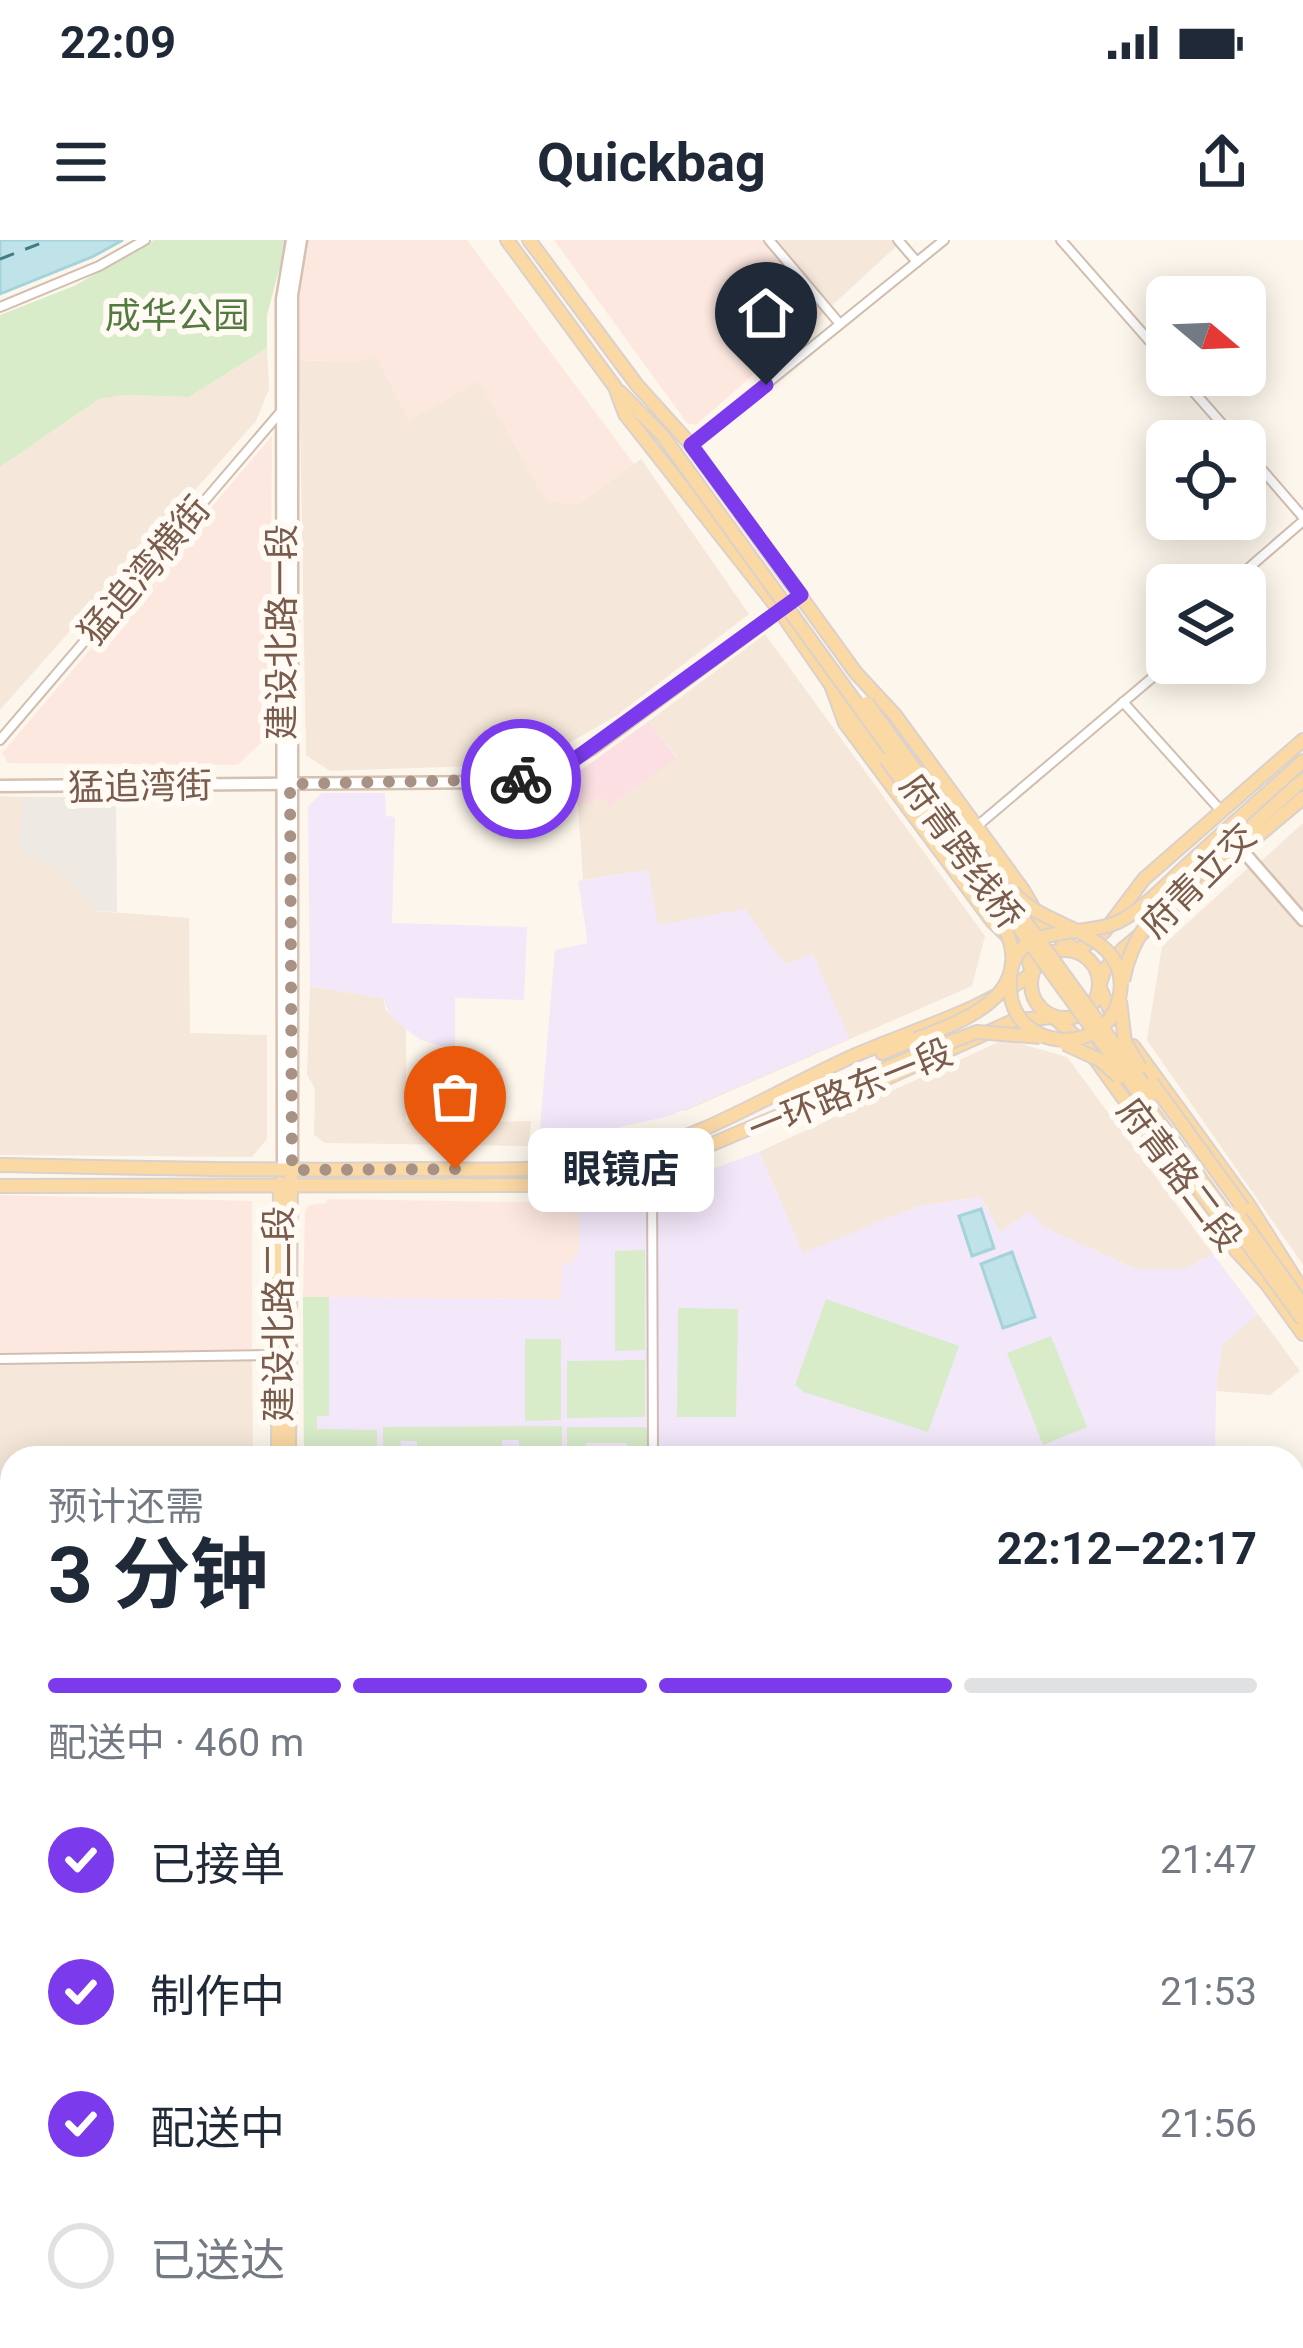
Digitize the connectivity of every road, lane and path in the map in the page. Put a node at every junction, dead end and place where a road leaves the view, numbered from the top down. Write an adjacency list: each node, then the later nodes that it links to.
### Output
1 (145, 240): 11 (street)
2 (292, 240): 17 (main road, 建设北路一段)
3 (301, 240): 17 (main road, 建设北路一段)
4 (507, 240): 15 (main road)
5 (529, 240): 14 (main road)
6 (770, 240): 12 (street)
7 (898, 240): 10 (street)
8 (944, 240): 10 (street)
9 (1061, 240): 13 (street)
10 (917, 262): 12 (street)
11 (0, 307)
12 (840, 325): 20 (street)
13 (1146, 337)
14 (637, 385): 19 (main road, 府青跨线桥); 20 (main road)
15 (616, 387): 19 (main road, 府青跨线桥); 25 (main road)
16 (1197, 396): 18 (street)
17 (287, 407): 30 (street, 猛追湾横街); 34 (main road, 建设北路一段)
18 (1219, 420)
19 (666, 434): 62 (main road, 府青跨线桥, bridge); 63 (main road, 府青跨线桥, bridge)
20 (691, 445): 24 (main road)
21 (1266, 475): 22 (street)
22 (1303, 519): 23 (street)
23 (1253, 564)
24 (801, 595): 25 (main road, 猛追湾街); 26 (main road)
25 (780, 611): 28 (main road); 34 (main road, 猛追湾街)
26 (856, 673): 38 (main road); 42 (main road, 府青立交, bridge)
27 (1146, 683): 29 (street)
28 (831, 686): 44 (main road, bridge); 45 (main road)
29 (1124, 702): 37 (street); 38 (street)
30 (0, 740)
31 (1303, 740): 37 (main road)
32 (1303, 761): 40 (main road, 府青立交)
33 (1303, 780): 40 (main road, 府青立交)
34 (286, 784): 35 (main road, 猛追湾街); 55 (main road, 建设北路一段)
35 (0, 786)
36 (1303, 798): 39 (main road)
37 (1222, 812): 43 (main road)
38 (976, 827): 43 (main road)
39 (1243, 851): 41 (main road); 46 (main road)
40 (1202, 861): 42 (main road, 府青立交, bridge); 47 (main road, 府青立交, bridge)
41 (1303, 920)
42 (1074, 931): 44 (main road, 府青立交, bridge); 47 (main road, 府青立交, bridge)
43 (1077, 951): 45 (main road); 46 (main road)
44 (1011, 972): 49 (main road, bridge); 50 (main road, 府青立交, bridge)
45 (1032, 973): 48 (main road); 51 (main road, 一环路东一段)
46 (1100, 986): 48 (main road); 59 (main road, 府青路二段)
47 (1120, 996): 49 (main road, 府青立交, bridge); 59 (main road, 府青立交, bridge)
48 (1054, 1017): 52 (main road, 一环路东一段); 60 (main road, 府青路二段)
49 (1045, 1038): 50 (main road, bridge); 60 (main road, bridge)
50 (918, 1046): 51 (main road, 府青立交); 52 (main road)
51 (781, 1094): 56 (main road, 一环路东一段)
52 (797, 1108): 54 (main road, 一环路东一段)
53 (0, 1166): 55 (main road, 一环路东一段)
54 (652, 1168): 56 (main road, 一环路东一段); 69 (street)
55 (287, 1170): 56 (main road, 一环路东一段); 58 (main road, 建设北路二段)
56 (342, 1178): 58 (main road, 一环路东一段)
57 (0, 1186): 58 (main road, 一环路东一段)
58 (284, 1186): 65 (main road, 建设北路二段); 68 (main road, 建设北路二段)
59 (1286, 1269): 61 (main road, 府青路二段)
60 (1267, 1284): 64 (main road, 府青路二段)
61 (1303, 1291)
62 (1303, 1304)
63 (1303, 1320)
64 (1303, 1334)
65 (277, 1355): 66 (street); 67 (main road, 建设北路二段)
66 (0, 1359)
67 (278, 1446)
68 (289, 1446)
69 (653, 1446)

